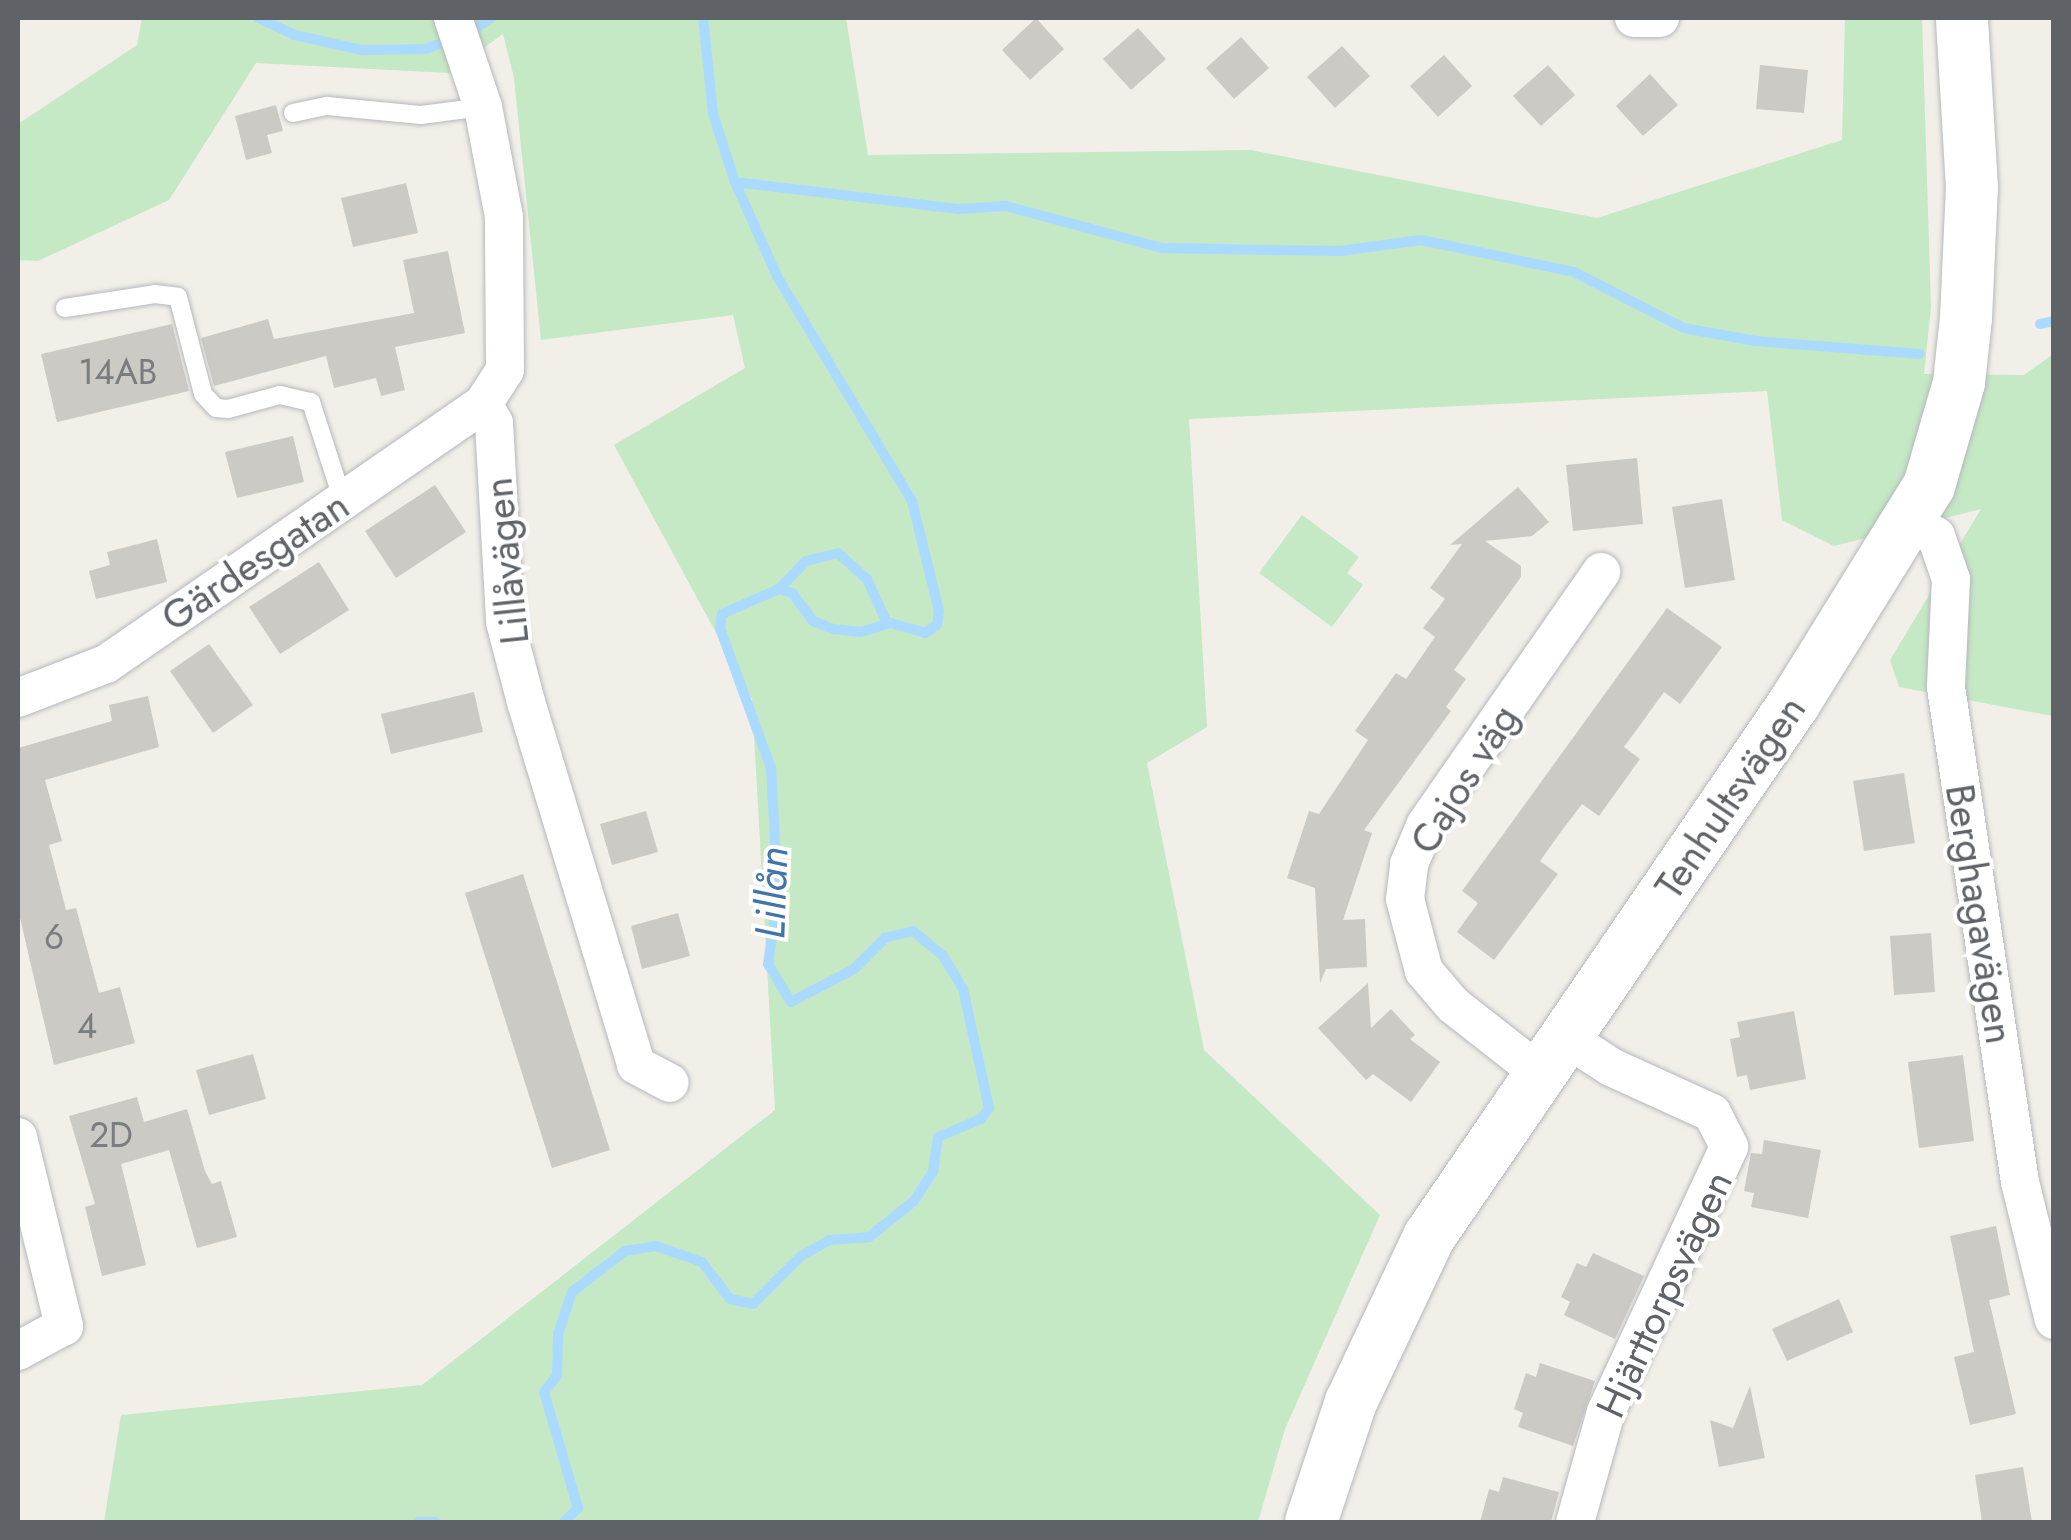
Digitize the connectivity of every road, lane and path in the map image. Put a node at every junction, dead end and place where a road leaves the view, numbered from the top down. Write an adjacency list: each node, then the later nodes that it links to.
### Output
1 (453, 18): 5 (street)
2 (1634, 18): 3 (street)
3 (1660, 18)
4 (1962, 18): 10 (street, Tenhultsvägen)
5 (479, 96): 6 (lane); 8 (street)
6 (293, 113)
7 (65, 308): 9 (lane)
8 (483, 404): 9 (street, Gärdesgatan); 14 (street, Lillåvägen)
9 (344, 501): 12 (street, Gärdesgatan)
10 (1909, 523): 13 (street, Tenhultsvägen); 17 (street, Berghagavägen)
11 (1601, 572): 13 (street, Cajos väg)
12 (18, 698)
13 (1553, 1055): 19 (street, Tenhultsvägen); 20 (street, Hjärttorpsvägen)
14 (670, 1084)
15 (18, 1137): 16 (street)
16 (24, 1199): 18 (street)
17 (2054, 1320)
18 (18, 1351)
19 (1310, 1522)
20 (1575, 1522)

